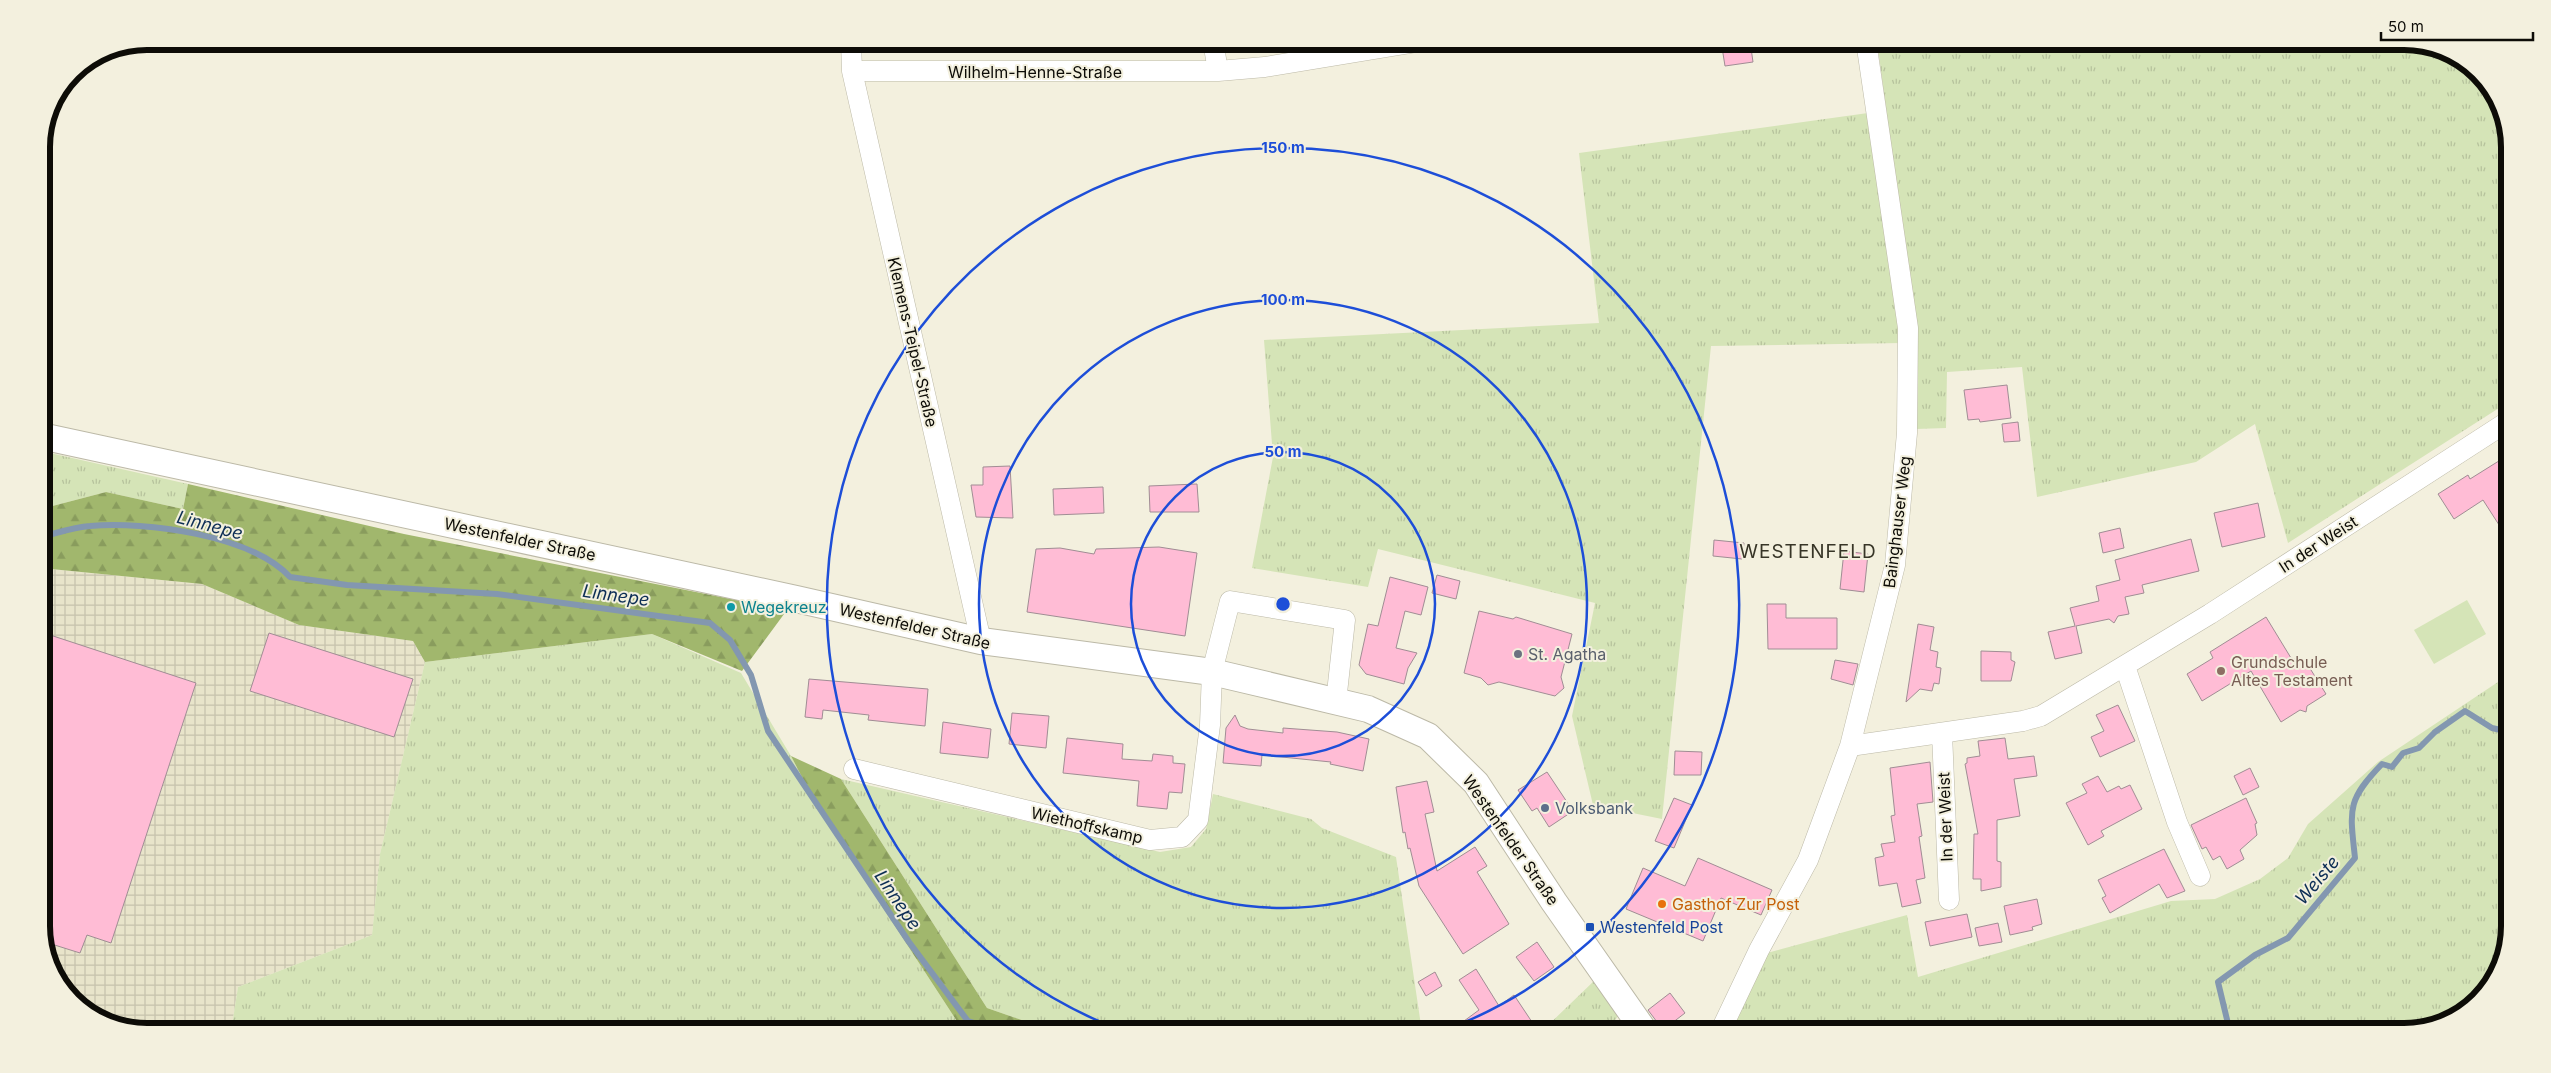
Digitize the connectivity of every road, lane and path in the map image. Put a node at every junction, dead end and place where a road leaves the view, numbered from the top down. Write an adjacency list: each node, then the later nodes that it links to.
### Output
1 (851, 50): 6 (street, Klemens-Teipel-Straße)
2 (1215, 50): 5 (street)
3 (1368, 50): 5 (street, Wilhelm-Henne-Straße)
4 (1867, 50): 14 (street, Bainghauser Weg)
5 (1218, 70): 6 (street, Wilhelm-Henne-Straße)
6 (852, 71): 9 (street, Klemens-Teipel-Straße)
7 (2501, 426): 10 (street, In der Weist)
8 (50, 438): 9 (main road, Westenfelder Straße)
9 (981, 641): 11 (main road, Westenfelder Straße)
10 (2125, 666): 13 (street, In der Weist); 16 (street)
11 (1212, 672): 12 (main road, Westenfelder Straße); 12 (street, Wiethoffskamp); 15 (street, Wiethoffskamp)
12 (1336, 702): 18 (main road, Westenfelder Straße)
13 (1942, 733): 14 (street, In der Weist); 17 (street, In der Weist)
14 (1850, 746): 19 (street, Bainghauser Weg)
15 (854, 769)
16 (2200, 876)
17 (1949, 900)
18 (1639, 1023)
19 (1724, 1023)

